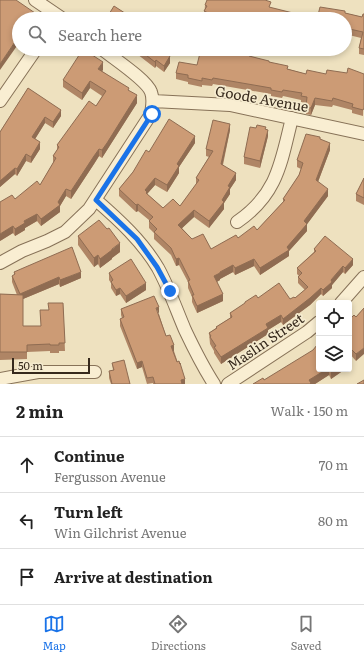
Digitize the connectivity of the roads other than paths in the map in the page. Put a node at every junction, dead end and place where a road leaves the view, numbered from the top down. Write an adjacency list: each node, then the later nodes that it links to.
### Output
1 (35, 0): 2 (street)
2 (52, 12)
3 (31, 56): 5 (street)
4 (111, 56): 6 (street)
5 (0, 101)
6 (153, 101): 7 (street, Goode Avenue); 9 (street)
7 (292, 118): 8 (street, Goode Avenue); 10 (street)
8 (364, 134)
9 (96, 200): 11 (street); 17 (street)
10 (237, 222)
11 (0, 263)
12 (364, 277): 13 (street)
13 (344, 300)
14 (316, 324): 18 (street, Maslin Street)
15 (95, 372): 16 (street)
16 (0, 379)
17 (214, 384)
18 (228, 384)

